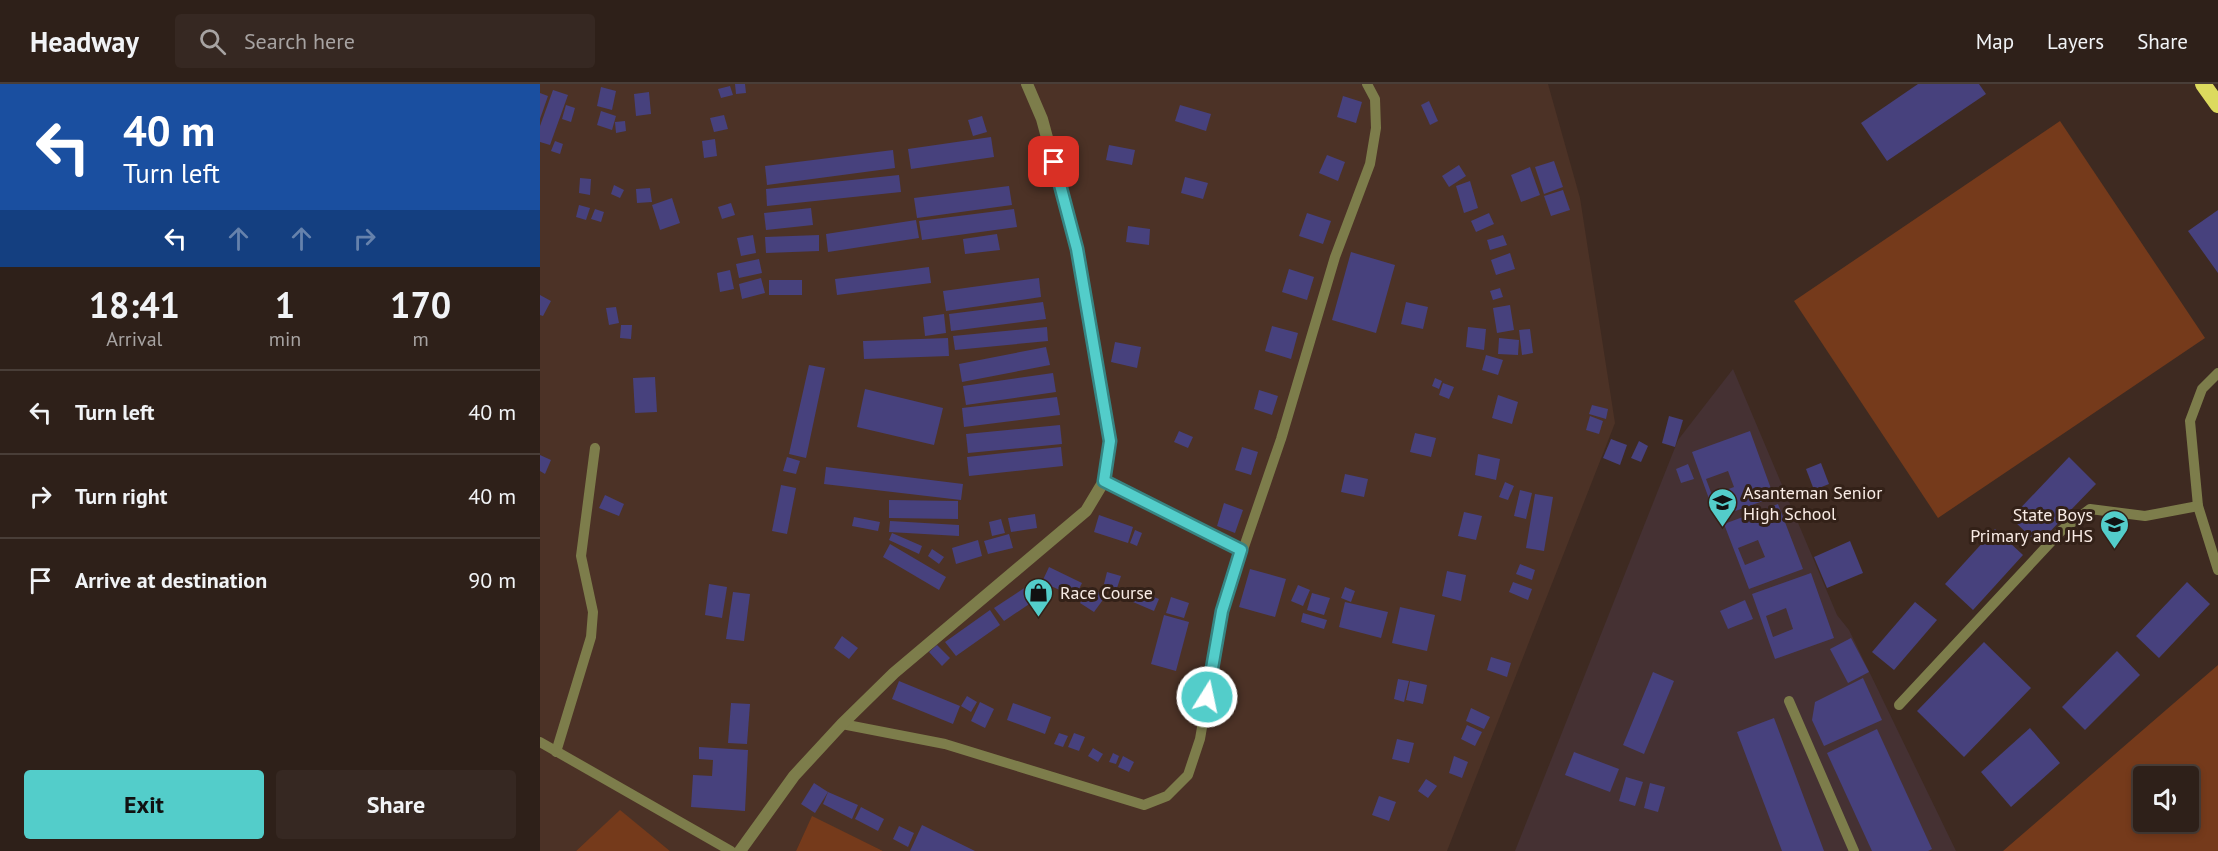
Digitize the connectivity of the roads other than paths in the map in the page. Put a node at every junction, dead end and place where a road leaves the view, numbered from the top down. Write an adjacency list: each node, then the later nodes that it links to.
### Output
1 (1027, 84): 7 (street)
2 (1367, 84): 9 (lane)
3 (2203, 84): 4 (highway)
4 (2218, 105)
5 (2218, 373): 8 (lane)
6 (595, 448): 15 (lane)
7 (1104, 481): 9 (lane); 13 (street)
8 (2198, 506): 10 (lane); 12 (lane)
9 (1241, 550): 13 (lane)
10 (2218, 570)
11 (1790, 701): 18 (lane)
12 (1899, 705)
13 (842, 724): 17 (street)
14 (540, 742): 15 (lane)
15 (556, 752): 16 (lane)
16 (731, 851)
17 (740, 851)
18 (1854, 851)

